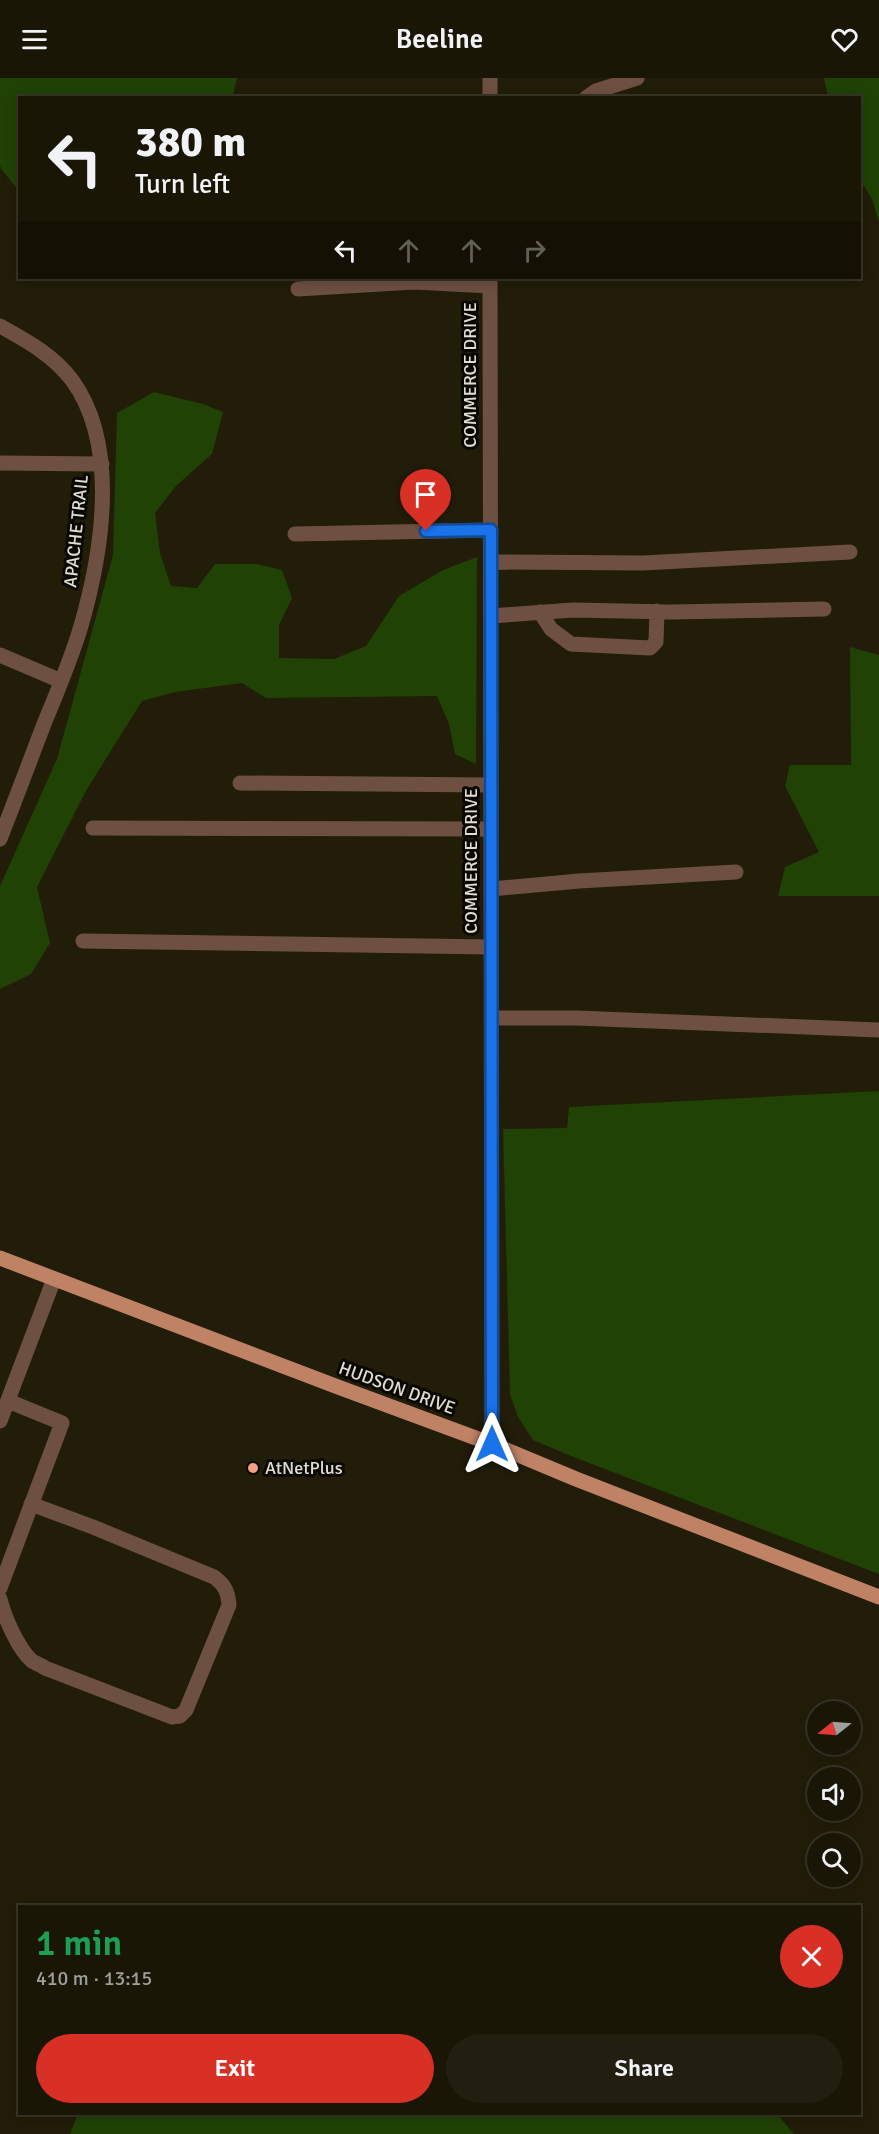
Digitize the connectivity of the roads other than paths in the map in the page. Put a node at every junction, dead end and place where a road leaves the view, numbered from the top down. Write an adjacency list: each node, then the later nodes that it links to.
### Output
1 (490, 78): 3 (street)
2 (637, 78): 4 (street)
3 (490, 96)
4 (589, 96)
5 (490, 282): 6 (street); 10 (street, COMMERCE DRIVE)
6 (298, 290)
7 (0, 326): 9 (street, APACHE TRAIL)
8 (0, 463): 9 (street)
9 (102, 464): 19 (street, APACHE TRAIL)
10 (491, 530): 11 (street); 13 (street, COMMERCE DRIVE)
11 (295, 534)
12 (850, 552): 13 (street)
13 (491, 562): 17 (street, COMMERCE DRIVE)
14 (824, 609): 15 (street)
15 (657, 611): 16 (street); 16 (street)
16 (540, 612): 17 (street)
17 (491, 616): 21 (street, COMMERCE DRIVE)
18 (0, 655): 19 (street)
19 (61, 681): 24 (street, APACHE TRAIL)
20 (240, 783): 21 (street)
21 (490, 785): 23 (street, COMMERCE DRIVE)
22 (93, 828): 23 (street)
23 (490, 829): 26 (street, COMMERCE DRIVE)
24 (0, 839)
25 (736, 872): 26 (street)
26 (491, 889): 28 (street, COMMERCE DRIVE)
27 (83, 941): 28 (street)
28 (491, 947): 29 (street, COMMERCE DRIVE)
29 (491, 1018): 30 (street); 35 (street, COMMERCE DRIVE)
30 (879, 1030)
31 (0, 1258): 32 (main road, HUDSON DRIVE)
32 (54, 1279): 33 (street); 35 (main road, HUDSON DRIVE)
33 (8, 1401): 34 (street); 36 (street)
34 (0, 1421)
35 (492, 1444): 38 (main road, HUDSON DRIVE)
36 (31, 1504): 37 (street); 39 (street)
37 (0, 1587)
38 (879, 1597)
39 (0, 1599)

